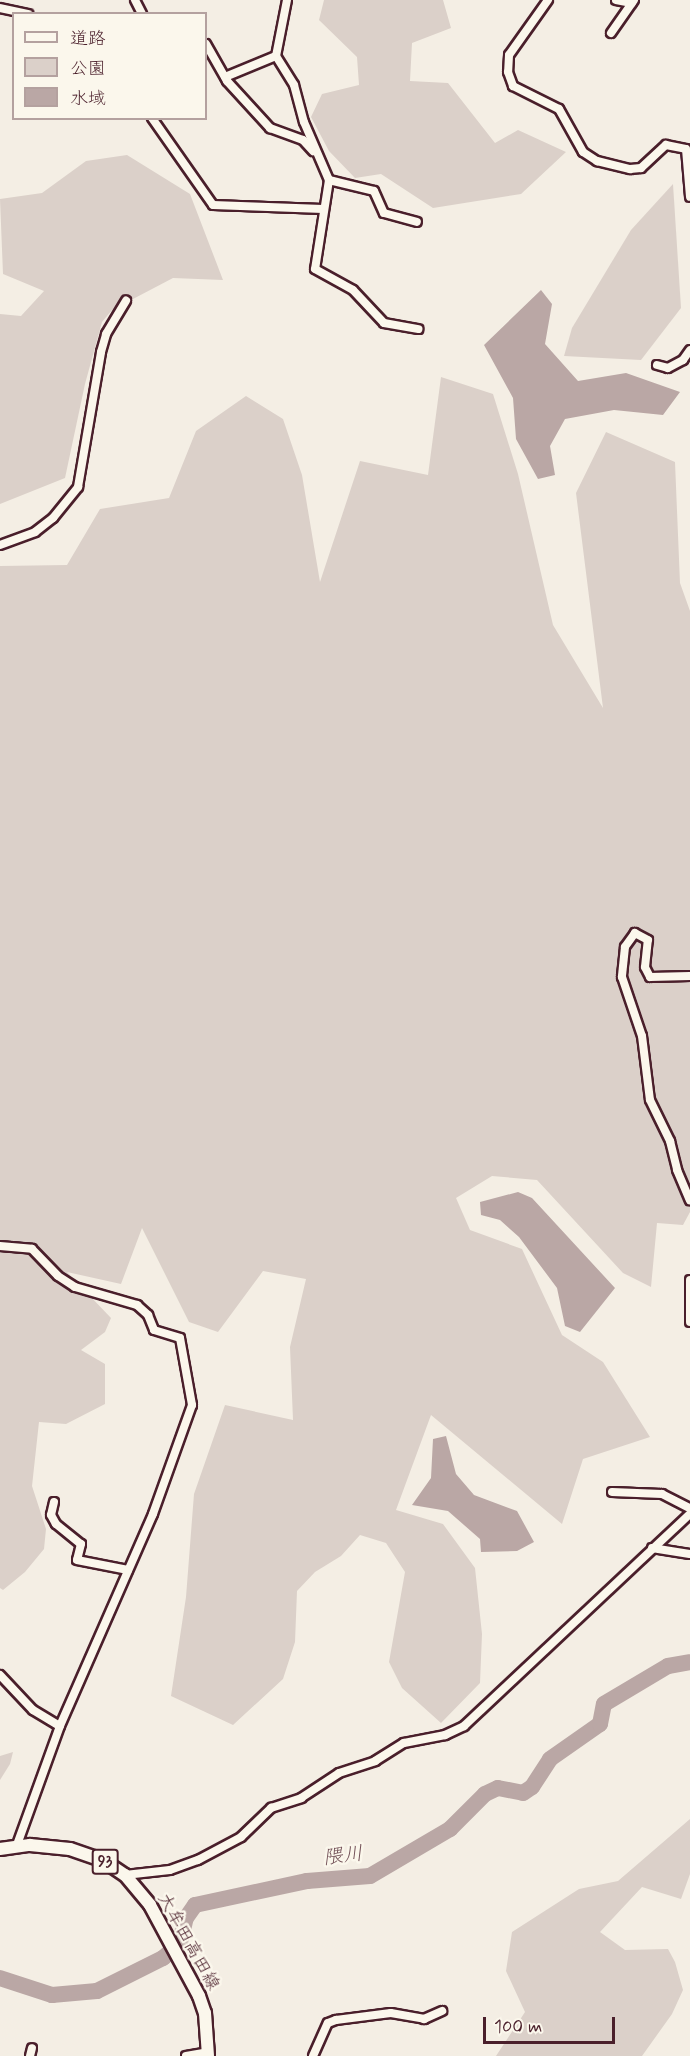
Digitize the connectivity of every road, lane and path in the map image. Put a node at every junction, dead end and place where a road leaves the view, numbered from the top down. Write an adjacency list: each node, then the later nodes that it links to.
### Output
1 (287, 0): 9 (street)
2 (548, 0): 14 (street)
3 (616, 0): 4 (street)
4 (633, 1): 7 (street)
5 (0, 8): 6 (street)
6 (19, 12)
7 (611, 33)
8 (207, 46): 10 (street)
9 (276, 56): 10 (street); 12 (street)
10 (225, 77): 12 (street)
11 (153, 120): 15 (street)
12 (318, 157): 13 (street)
13 (329, 180): 15 (street); 16 (street)
14 (690, 197)
15 (323, 209): 18 (street)
16 (417, 222)
17 (126, 301): 21 (street)
18 (418, 329)
19 (690, 350): 20 (street)
20 (657, 365)
21 (0, 545)
22 (690, 976): 23 (street)
23 (690, 1200)
24 (0, 1246): 33 (street)
25 (690, 1280): 26 (street)
26 (690, 1322)
27 (612, 1492): 29 (street)
28 (54, 1502): 33 (street)
29 (690, 1508)
30 (690, 1514): 31 (street)
31 (652, 1548): 32 (street); 38 (street)
32 (690, 1554)
33 (128, 1570): 35 (street)
34 (0, 1675): 35 (street)
35 (60, 1726): 36 (street)
36 (17, 1845): 37 (main road, 大牟田高田線 / 93); 38 (main road, 大牟田高田線 / 93)
37 (0, 1849)
38 (125, 1875): 40 (main road, 大牟田高田線 / 93)
39 (442, 2011): 42 (street)
40 (208, 2054): 41 (street)
41 (186, 2056)
42 (313, 2056)

